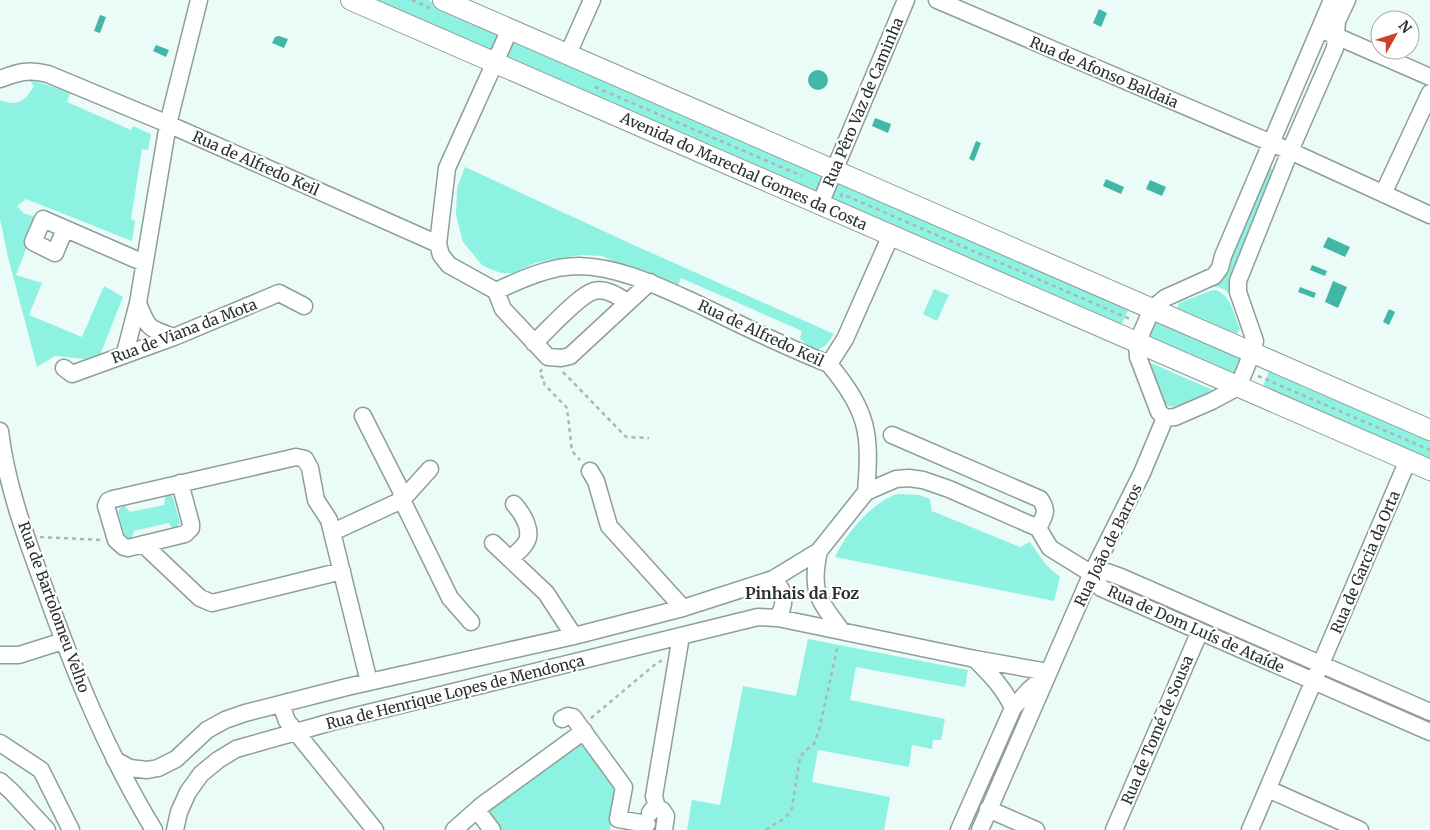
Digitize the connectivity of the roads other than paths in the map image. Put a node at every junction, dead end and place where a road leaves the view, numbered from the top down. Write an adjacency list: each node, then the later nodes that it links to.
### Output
1 (199, 0): 17 (street)
2 (350, 0): 13 (main road, Avenida do Marechal Gomes da Costa)
3 (443, 0): 10 (main road)
4 (592, 0): 12 (street)
5 (906, 0): 20 (street, Rua Pêro Vaz de Caminha)
6 (937, 0): 18 (street, Rua de Afonso Baldaia)
7 (1332, 0): 9 (street)
8 (1347, 0): 11 (street)
9 (1320, 28): 11 (street); 18 (street)
10 (510, 29): 12 (main road); 13 (street)
11 (1337, 36): 14 (street); 19 (street)
12 (568, 54): 20 (main road)
13 (495, 63): 22 (main road, Avenida do Marechal Gomes da Costa); 26 (street)
14 (1430, 77)
15 (0, 79): 17 (street, Rua de Alfredo Keil)
16 (1430, 93): 21 (street)
17 (168, 124): 26 (street, Rua de Alfredo Keil); 27 (street)
18 (1270, 144): 19 (street, Rua de Afonso Baldaia); 33 (street)
19 (1290, 151): 21 (street, Rua de Afonso Baldaia); 37 (street)
20 (835, 171): 22 (street, Rua Pêro Vaz de Caminha); 33 (main road)
21 (1384, 194): 23 (street, Rua de Afonso Baldaia)
22 (820, 204): 25 (main road, Avenida do Marechal Gomes da Costa)
23 (1430, 215)
24 (65, 229): 27 (street)
25 (892, 236): 35 (main road, Avenida do Marechal Gomes da Costa); 39 (street)
26 (438, 244): 29 (street)
27 (144, 263): 31 (street)
28 (650, 282): 29 (street, Rua de Alfredo Keil); 30 (street); 39 (street, Rua de Alfredo Keil)
29 (496, 290): 36 (street)
30 (627, 302): 36 (street); 36 (street)
31 (138, 303): 34 (street); 38 (street)
32 (304, 306): 34 (street, Rua de Viana da Mota)
33 (1152, 309): 35 (street); 37 (main road)
34 (174, 337): 38 (street, Rua de Viana da Mota)
35 (1137, 342): 41 (main road, Avenida do Marechal Gomes da Costa); 43 (street)
36 (534, 343)
37 (1252, 353): 41 (street); 44 (main road)
38 (125, 354): 40 (street, Rua de Viana da Mota)
39 (829, 364): 52 (street, Rua de Alfredo Keil)
40 (64, 368)
41 (1238, 387): 43 (street); 47 (main road, Avenida do Marechal Gomes da Costa)
42 (363, 416): 53 (street)
43 (1165, 418): 62 (street, Rua João de Barros)
44 (1430, 430)
45 (0, 431): 71 (street, Rua de Bartolomeu Velho)
46 (892, 435): 55 (street)
47 (1408, 460): 49 (main road, Avenida do Marechal Gomes da Costa); 74 (street, Rua de Garcia da Orta)
48 (430, 469): 53 (street)
49 (1430, 470)
50 (590, 471): 64 (street)
51 (180, 484): 56 (street); 58 (street); 58 (street)
52 (866, 492): 55 (street); 59 (street)
53 (402, 500): 56 (street); 66 (street)
54 (514, 504): 60 (street)
55 (1038, 528): 62 (street)
56 (333, 532): 61 (street)
57 (493, 543): 60 (street)
58 (143, 544): 61 (street)
59 (819, 551): 63 (street, Rua de Henrique Lopes de Mendonça); 67 (street)
60 (510, 559): 69 (street)
61 (342, 571): 77 (street)
62 (1092, 573): 68 (street, Rua de Dom Luís de Ataíde); 74 (street, Rua de Dom Luís de Ataíde); 75 (street, Rua João de Barros)
63 (773, 579): 64 (street, Rua de Henrique Lopes de Mendonça); 65 (street)
64 (683, 608): 69 (street, Rua de Henrique Lopes de Mendonça)
65 (778, 618): 67 (street, Rua de Henrique Lopes de Mendonça); 70 (street, Rua de Henrique Lopes de Mendonça)
66 (471, 622)
67 (841, 630): 73 (street, Rua de Henrique Lopes de Mendonça)
68 (1200, 631): 76 (street, Rua de Dom Luís de Ataíde); 105 (street, Rua de Tomé de Sousa)
69 (574, 636): 77 (street, Rua de Henrique Lopes de Mendonça)
70 (681, 636): 83 (street, Rua de Henrique Lopes de Mendonça); 89 (street)
71 (63, 641): 72 (street); 86 (street, Rua de Bartolomeu Velho)
72 (0, 656)
73 (974, 659): 75 (street, Rua de Henrique Lopes de Mendonça); 79 (street)
74 (1322, 664): 76 (street); 80 (street, Rua de Dom Luís de Ataíde)
75 (1048, 672): 79 (street, Rua João de Barros); 91 (street, Rua João de Barros)
76 (1314, 681): 84 (street, Rua de Dom Luís de Ataíde); 88 (street)
77 (369, 682): 78 (street, Rua de Henrique Lopes de Mendonça)
78 (287, 702): 83 (street); 86 (street, Rua de Henrique Lopes de Mendonça)
79 (1013, 708): 102 (street, Rua João de Barros)
80 (1430, 712)
81 (562, 719): 82 (street)
82 (584, 731): 90 (street); 92 (street)
83 (296, 732): 97 (street, Rua de Henrique Lopes de Mendonça); 98 (street)
84 (1430, 732)
85 (0, 743): 95 (street)
86 (114, 760): 96 (street, Rua de Bartolomeu Velho)
87 (0, 781): 94 (street)
88 (1268, 789): 106 (street); 107 (street)
89 (657, 808): 93 (street); 101 (street)
90 (477, 810): 99 (street); 100 (street)
91 (988, 810): 103 (street, Rua João de Barros); 104 (street)
92 (616, 824): 93 (street)
93 (647, 827)
94 (47, 830)
95 (71, 830)
96 (154, 830)
97 (175, 830)
98 (375, 830)
99 (454, 830)
100 (492, 830)
101 (664, 830)
102 (959, 830)
103 (980, 830)
104 (1036, 830)
105 (1114, 830)
106 (1250, 830)
107 (1360, 830)

